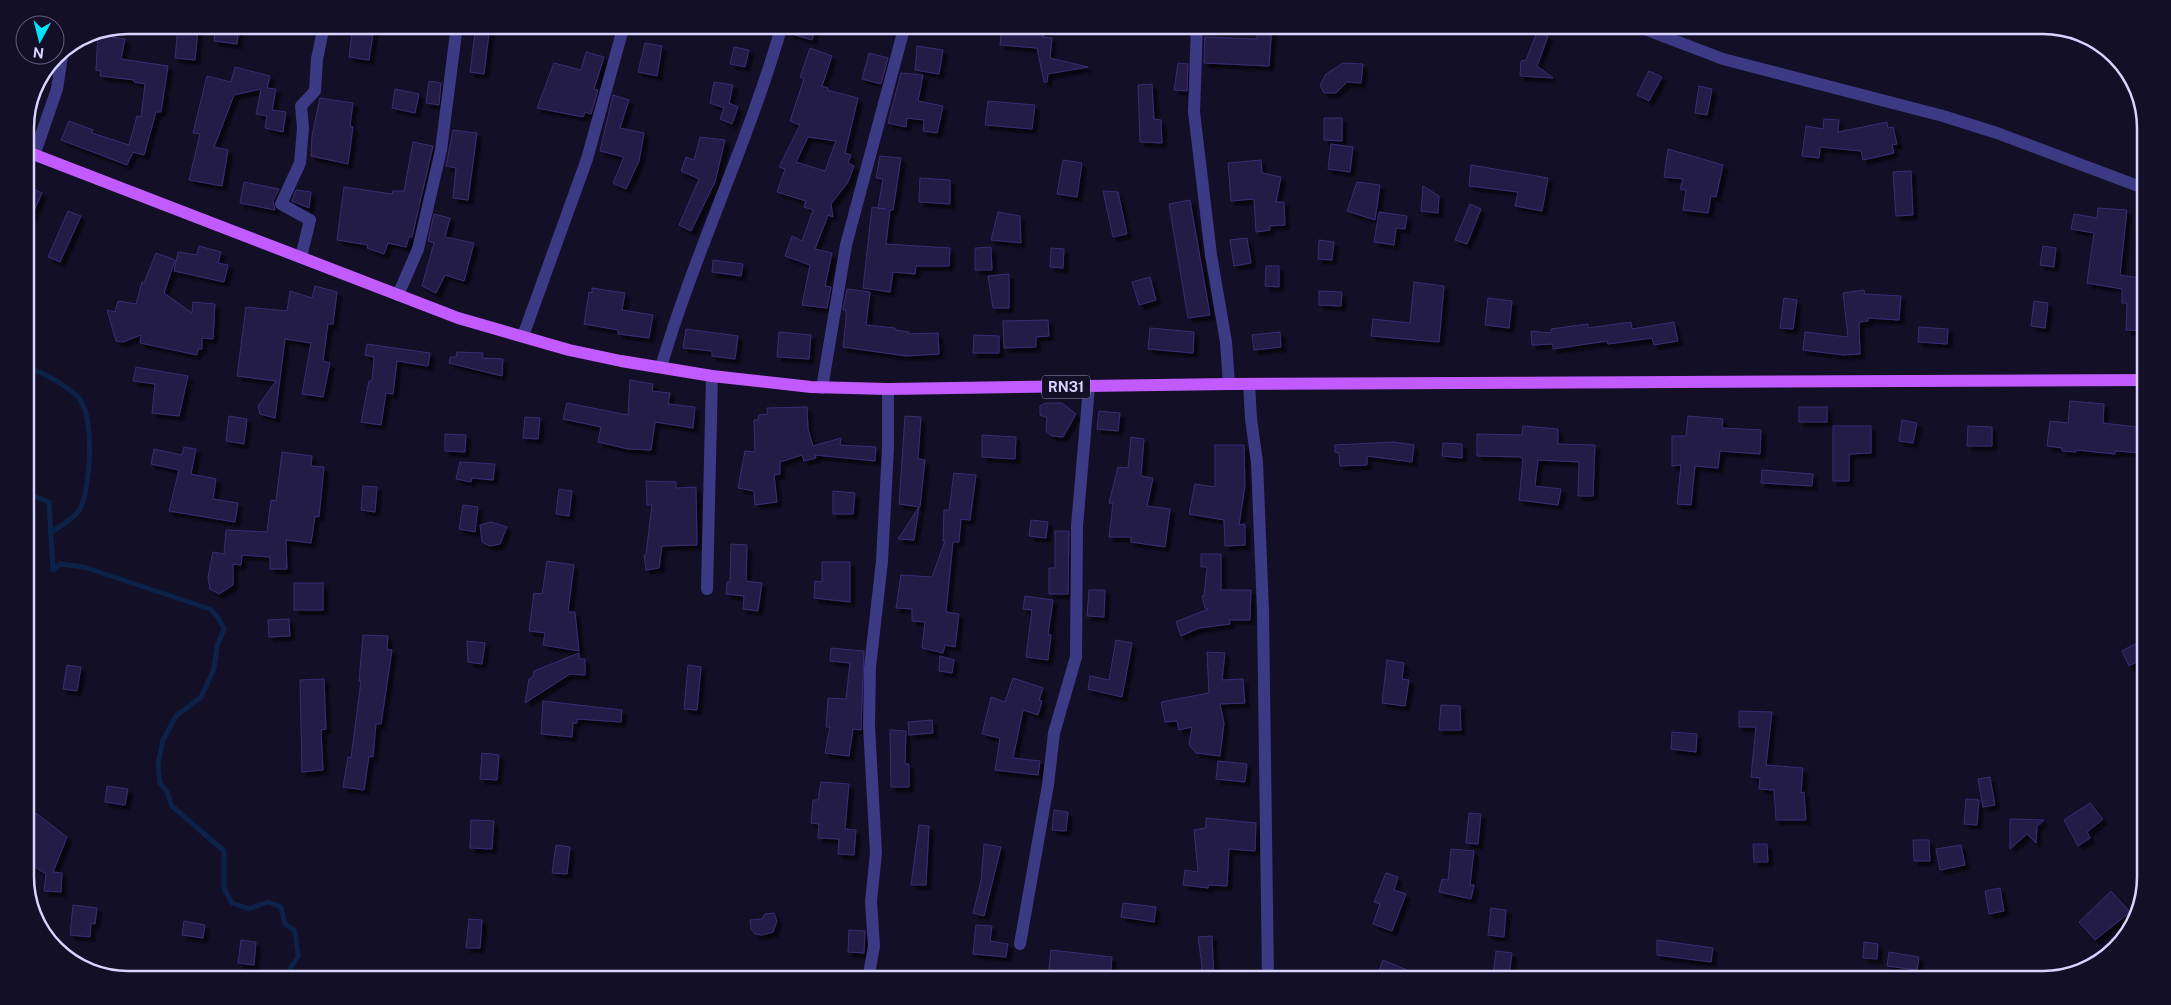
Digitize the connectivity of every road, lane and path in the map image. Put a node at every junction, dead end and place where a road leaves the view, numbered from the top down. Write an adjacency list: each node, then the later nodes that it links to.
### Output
1 (322, 34): 12 (street)
2 (456, 34): 13 (street)
3 (622, 34): 14 (street)
4 (779, 34): 15 (street)
5 (903, 34): 21 (street)
6 (1197, 34): 18 (street)
7 (1658, 34): 11 (street)
8 (61, 65): 9 (street)
9 (34, 148)
10 (34, 155): 12 (main road, RN31)
11 (2137, 186)
12 (301, 257): 13 (main road, RN31)
13 (398, 295): 14 (main road, RN31)
14 (522, 336): 15 (main road, RN31)
15 (661, 368): 16 (main road, RN31)
16 (712, 376): 21 (main road, RN31); 23 (street)
17 (2137, 380): 19 (main road, RN31)
18 (1229, 384): 19 (main road, RN31); 20 (main road, RN31)
19 (1249, 384): 26 (street)
20 (1089, 387): 22 (main road, RN31); 24 (street)
21 (822, 388): 22 (main road, RN31)
22 (888, 389): 25 (street)
23 (707, 588)
24 (1020, 944)
25 (870, 971)
26 (1268, 971)

